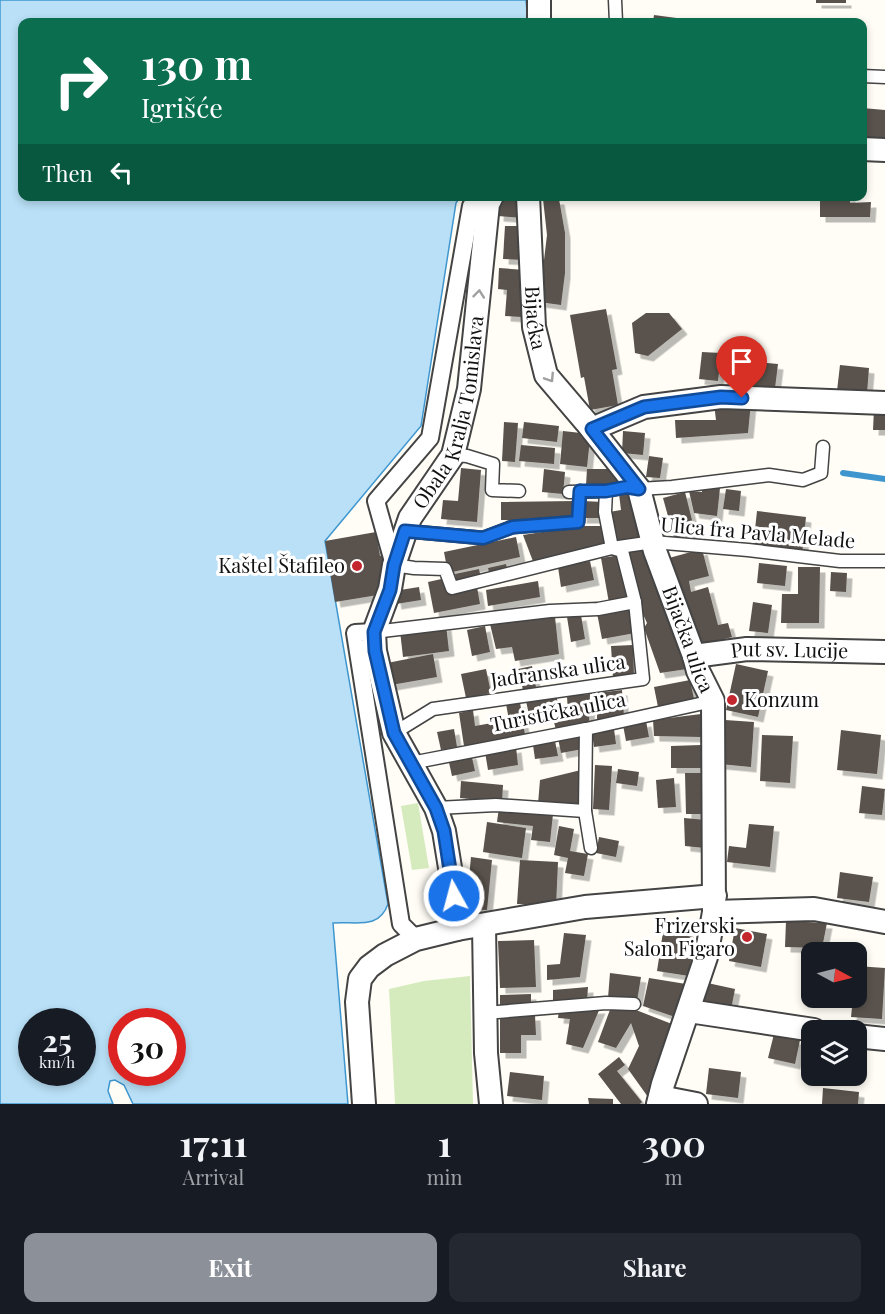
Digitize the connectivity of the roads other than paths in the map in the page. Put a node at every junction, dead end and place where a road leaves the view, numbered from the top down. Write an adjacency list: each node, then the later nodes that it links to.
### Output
1 (539, 0): 3 (street)
2 (615, 0): 4 (lane)
3 (539, 18)
4 (616, 18)
5 (867, 76): 6 (lane)
6 (885, 77)
7 (867, 149): 8 (street)
8 (885, 150)
9 (474, 201): 23 (street)
10 (490, 201): 15 (street, Obala Kralja Tomislava, one-way to 10)
11 (528, 201): 13 (street, Bijaćka, one-way to 13)
12 (885, 403): 13 (street)
13 (589, 426): 16 (street, Bijačka ulica)
14 (823, 447): 16 (lane)
15 (453, 455): 17 (lane); 19 (street, Obala Kralja Tomislava)
16 (639, 489): 18 (lane); 20 (street, Bijačka ulica)
17 (519, 491)
18 (606, 491): 19 (lane); 21 (lane, Jadranska ulica)
19 (405, 531): 23 (street, Obala Kralja Tomislava)
20 (653, 542): 21 (lane, Ulica fra Pavla Melade); 22 (lane, Ulica fra Pavla Melade); 27 (street, Bijačka ulica)
21 (612, 548): 23 (lane, Ulica fra Pavla Melade); 24 (lane, Jadranska ulica)
22 (885, 561)
23 (394, 565): 25 (street, Obala Kralja Tomislava)
24 (635, 602): 25 (lane); 30 (lane, Jadranska ulica)
25 (374, 632): 30 (street, Obala Kralja Tomislava); 39 (street)
26 (885, 652): 27 (street, Put sv. Lucije)
27 (694, 656): 28 (street, Bijačka ulica)
28 (713, 701): 29 (lane, Turistička ulica); 35 (street, Bijačka ulica)
29 (586, 729): 31 (lane, Turistička ulica); 33 (lane)
30 (394, 733): 31 (street, Obala Kralja Tomislava)
31 (411, 763): 32 (street, Obala Kralja Tomislava)
32 (436, 808): 33 (lane); 38 (street, Obala Kralja Tomislava)
33 (585, 811): 34 (lane)
34 (591, 848)
35 (714, 904): 36 (street); 37 (street); 41 (street, Bijačka ulica)
36 (885, 922)
37 (484, 925): 38 (street); 42 (street)
38 (457, 929): 39 (street)
39 (416, 939): 47 (street)
40 (634, 1004): 42 (lane)
41 (688, 1011): 43 (street); 46 (street, Bijačka ulica)
42 (485, 1013): 48 (street)
43 (801, 1028)
44 (867, 1038): 45 (street)
45 (885, 1040)
46 (659, 1101): 49 (street)
47 (364, 1104)
48 (491, 1104)
49 (696, 1104)

